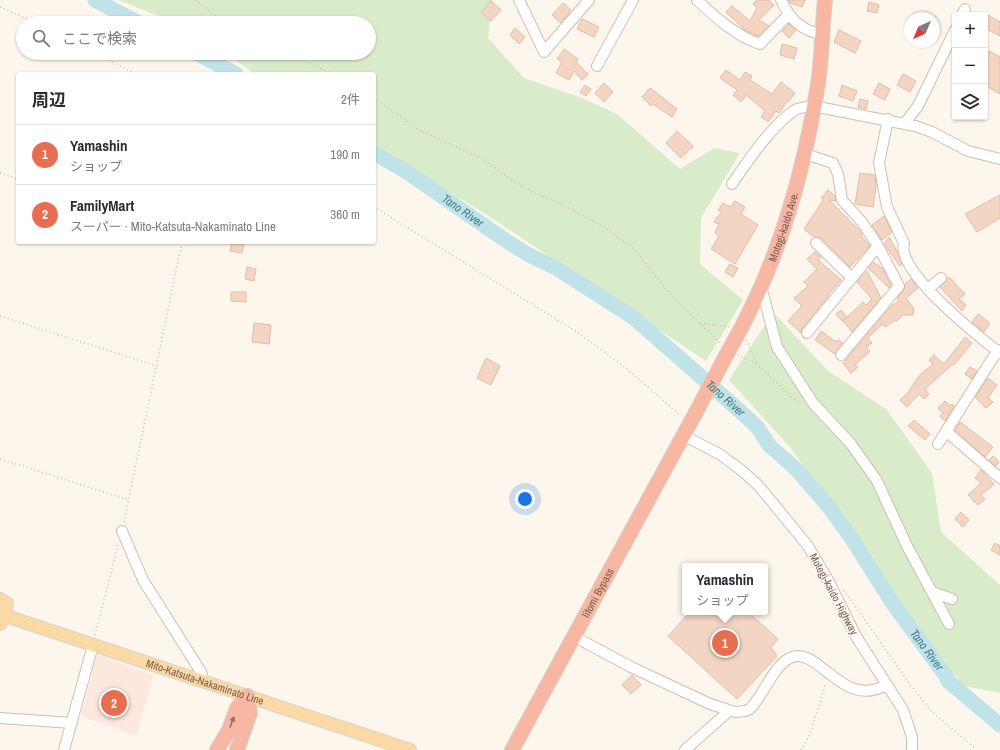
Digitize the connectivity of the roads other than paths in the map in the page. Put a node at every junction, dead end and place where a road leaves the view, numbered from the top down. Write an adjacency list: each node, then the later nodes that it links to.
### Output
1 (519, 0): 2 (street)
2 (589, 0)
3 (633, 0): 10 (street)
4 (697, 0): 7 (street)
5 (781, 0): 7 (street)
6 (824, 0): 8 (highway, Motegi-kaido Ave.)
7 (789, 14): 8 (street)
8 (822, 34): 11 (highway, Motegi-kaido Ave.)
9 (952, 36): 13 (street)
10 (597, 66)
11 (813, 106): 12 (street); 14 (highway, Motegi-kaido Ave.); 16 (street)
12 (888, 119): 13 (street); 22 (street)
13 (905, 123): 15 (street)
14 (805, 154): 18 (street); 21 (highway, Motegi-kaido Ave.)
15 (1000, 158)
16 (732, 184)
17 (816, 243): 19 (street)
18 (878, 246): 19 (street); 25 (street)
19 (852, 278): 23 (street)
20 (941, 278): 22 (street)
21 (761, 286): 26 (highway, Motegi-kaido Ave., bridge); 31 (street)
22 (928, 289): 24 (street)
23 (807, 333)
24 (999, 352): 27 (street)
25 (842, 355)
26 (689, 424): 36 (highway, Iitomi Bypass); 39 (street, Motegi-kaido Highway)
27 (947, 432): 28 (street); 29 (street)
28 (938, 444)
29 (1000, 478)
30 (122, 531): 38 (street)
31 (932, 592): 33 (street); 35 (street)
32 (0, 599): 34 (main road)
33 (952, 599)
34 (2, 618): 37 (main road, Mito-Katsuta-Nakaminato Line)
35 (949, 624)
36 (575, 637): 41 (street); 48 (highway, Iitomi Bypass)
37 (93, 645): 38 (main road, Mito-Katsuta-Nakaminato Line); 43 (street)
38 (204, 682): 40 (main road, Mito-Katsuta-Nakaminato Line)
39 (886, 686): 41 (street); 50 (street, Motegi-kaido Highway)
40 (247, 696): 45 (highway, one-way to 40); 46 (highway); 47 (main road, Mito-Katsuta-Nakaminato Line)
41 (729, 711): 49 (street)
42 (0, 718): 43 (street)
43 (72, 723): 44 (street)
44 (64, 750)
45 (217, 750)
46 (237, 750)
47 (410, 750)
48 (512, 750)
49 (684, 750)
50 (912, 750)

